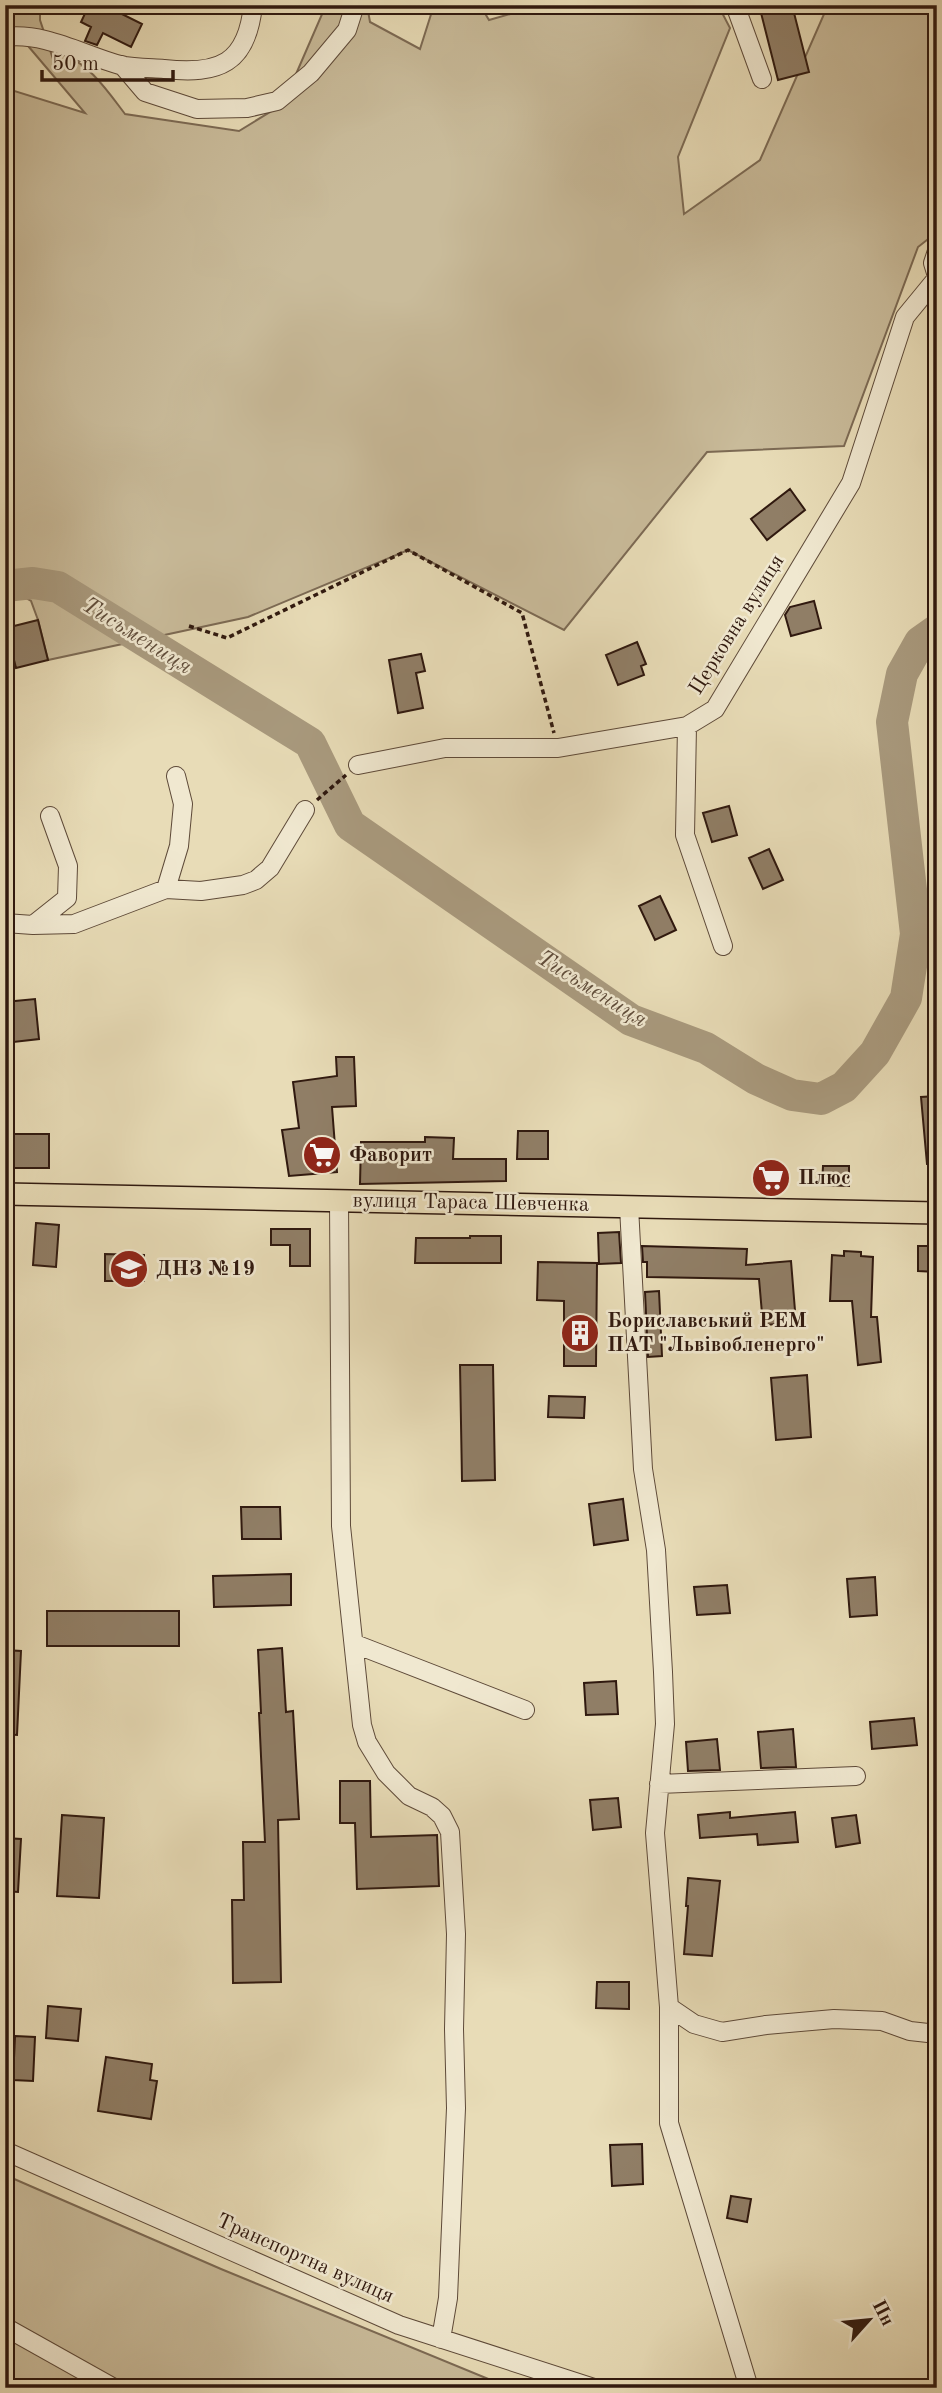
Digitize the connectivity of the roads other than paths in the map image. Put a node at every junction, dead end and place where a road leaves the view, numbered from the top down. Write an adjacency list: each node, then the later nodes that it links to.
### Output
1 (253, 5): 5 (street)
2 (355, 5): 5 (street)
3 (735, 5): 6 (street)
4 (5, 37): 5 (street)
5 (122, 65)
6 (762, 79)
7 (937, 251): 8 (street, Церковна вулиця)
8 (937, 277): 9 (street, Церковна вулиця)
9 (687, 726): 10 (street, Церковна вулиця); 17 (street)
10 (358, 765)
11 (176, 776): 14 (street)
12 (304, 810): 14 (street)
13 (50, 816): 16 (street)
14 (166, 890): 16 (street)
15 (5, 923): 16 (street)
16 (33, 925)
17 (723, 946)
18 (5, 1194): 19 (main road, вулиця Тараса Шевченка)
19 (339, 1200): 20 (main road, вулиця Тараса Шевченка); 22 (street)
20 (629, 1207): 21 (main road, вулиця Тараса Шевченка); 25 (street)
21 (937, 1213)
22 (355, 1644): 23 (street); 30 (street)
23 (525, 1710)
24 (856, 1776): 25 (street)
25 (659, 1784): 26 (street)
26 (669, 2007): 27 (street); 33 (street)
27 (937, 2034)
28 (5, 2151): 30 (street, Транспортна вулиця)
29 (5, 2327): 31 (street)
30 (440, 2339): 32 (street, Транспортна вулиця)
31 (114, 2388)
32 (593, 2388)
33 (749, 2388)

